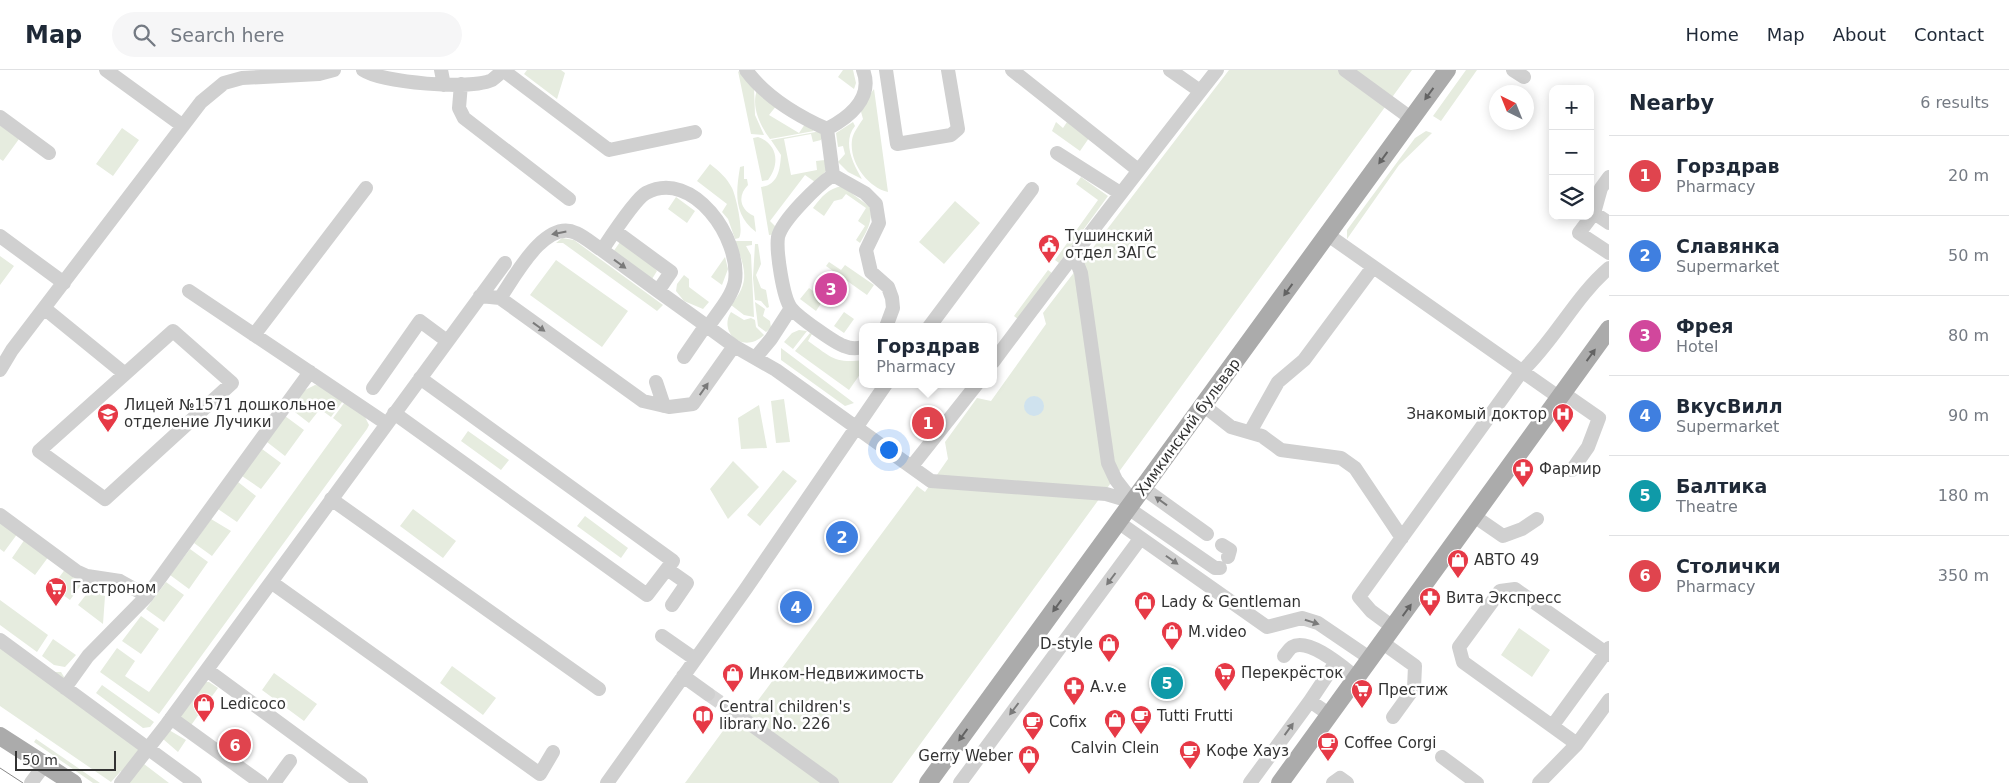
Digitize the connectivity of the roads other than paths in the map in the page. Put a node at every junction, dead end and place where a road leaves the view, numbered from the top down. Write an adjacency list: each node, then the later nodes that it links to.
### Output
1 (106, 70): 20 (street)
2 (334, 70): 20 (street)
3 (363, 70): 16 (street)
4 (441, 70): 16 (street)
5 (504, 70): 15 (street); 22 (street)
6 (746, 70): 21 (street)
7 (863, 70): 21 (street)
8 (886, 70): 9 (street)
9 (948, 70)
10 (1012, 70): 25 (street)
11 (1170, 70): 17 (street)
12 (1217, 70): 17 (street)
13 (1345, 70): 19 (street)
14 (1447, 70): 19 (main road, Химкинский бульвар, one-way to 19)
15 (462, 84): 16 (street); 31 (street)
16 (444, 85)
17 (1200, 92): 25 (street)
18 (0, 117): 23 (street)
19 (1412, 119): 36 (main road, Химкинский бульвар, one-way to 36)
20 (184, 126): 44 (street)
21 (827, 129): 26 (street)
22 (695, 132)
23 (49, 153)
24 (1057, 153): 30 (street)
25 (1138, 170): 30 (street)
26 (834, 175): 50 (street); 51 (street)
27 (1609, 177): 32 (street)
28 (366, 188): 55 (street)
29 (1032, 189): 52 (street)
30 (1120, 193): 40 (street)
31 (569, 199)
32 (1594, 213): 34 (street)
33 (1589, 220): 39 (street)
34 (1609, 224)
35 (615, 231): 38 (street); 46 (street); 53 (street)
36 (1328, 235): 42 (street); 72 (main road, Химкинский бульвар, one-way to 72)
37 (0, 236): 44 (street)
38 (602, 250): 46 (street, one-way to 46); 48 (street, one-way to 48)
39 (1609, 253)
40 (1072, 258): 61 (street); 81 (street)
41 (505, 262): 47 (street)
42 (1373, 267): 63 (street); 76 (street)
43 (1609, 268): 63 (street)
44 (64, 283): 49 (street)
45 (189, 291): 55 (street)
46 (658, 291): 53 (street)
47 (480, 296): 48 (street); 56 (street)
48 (500, 298): 73 (street, one-way to 73)
49 (44, 308): 62 (street); 65 (street)
50 (790, 308): 58 (street); 60 (street)
51 (887, 323)
52 (932, 323)
53 (707, 326): 57 (street); 59 (street)
54 (1609, 330): 71 (main road, one-way to 54)
55 (254, 335): 64 (street)
56 (447, 341): 66 (street); 68 (street)
57 (734, 346): 60 (street); 73 (street, one-way to 57)
58 (859, 348)
59 (684, 357)
60 (756, 357): 75 (street)
61 (997, 357)
62 (0, 370)
63 (1522, 371): 71 (street); 86 (street)
64 (310, 372): 74 (street); 91 (street)
65 (125, 374): 65 (street)
66 (420, 378): 74 (street); 89 (street)
67 (656, 382): 73 (street)
68 (373, 388)
69 (883, 388): 75 (street)
70 (974, 388): 77 (street)
71 (1562, 396): 78 (street); 83 (main road)
72 (1203, 405): 76 (street); 79 (main road, Химкинский бульвар)
73 (664, 406)
74 (390, 418): 80 (street); 89 (street)
75 (856, 428): 77 (street); 99 (street)
76 (1250, 432): 86 (street)
77 (912, 466): 81 (street)
78 (1572, 470)
79 (1143, 488): 81 (main road, Химкинский бульвар); 85 (street, one-way to 79)
80 (331, 499): 90 (street); 106 (street)
81 (1126, 511): 87 (street); 88 (street); 131 (main road, Химкинский бульвар, one-way to 131)
82 (0, 515): 91 (street)
83 (1474, 516): 84 (street); 93 (main road, one-way to 83)
84 (1537, 519)
85 (1206, 534)
86 (1402, 538): 93 (street)
87 (1140, 539): 100 (street, one-way to 100); 132 (street, one-way to 132)
88 (1220, 568)
89 (667, 569): 92 (street)
90 (271, 582): 102 (street); 118 (street)
91 (147, 596): 105 (street)
92 (672, 605)
93 (1394, 628): 96 (main road)
94 (662, 636): 99 (street)
95 (0, 640): 105 (street)
96 (1383, 643): 100 (main road); 112 (street)
97 (1608, 652): 114 (street); 114 (street)
98 (1284, 656): 101 (street)
99 (695, 659): 103 (street)
100 (1371, 659): 104 (main road)
101 (1336, 662): 104 (street); 109 (street)
102 (206, 670): 113 (street); 128 (street)
103 (683, 676): 107 (street); 129 (street)
104 (1357, 678): 111 (main road)
105 (65, 688): 117 (street)
106 (599, 690)
107 (708, 694)
108 (1609, 700): 116 (street)
109 (1310, 701): 111 (street); 133 (street, one-way to 109)
110 (727, 707): 130 (street)
111 (1330, 716): 134 (main road)
112 (1393, 717)
113 (171, 718): 117 (street); 126 (street)
114 (1553, 725): 116 (street)
115 (0, 736): 121 (main road)
116 (1577, 744): 138 (street)
117 (148, 748): 124 (street); 125 (street)
118 (553, 752)
119 (1442, 757): 137 (street)
120 (290, 761): 127 (street)
121 (45, 764): 122 (street); 123 (main road)
122 (31, 783)
123 (73, 783)
124 (121, 783)
125 (195, 783)
126 (260, 783)
127 (274, 783)
128 (361, 783)
129 (607, 783)
130 (832, 783)
131 (928, 783)
132 (960, 783)
133 (1250, 783)
134 (1280, 783)
135 (1333, 783): 136 (street)
136 (1347, 783)
137 (1477, 783)
138 (1540, 783)

